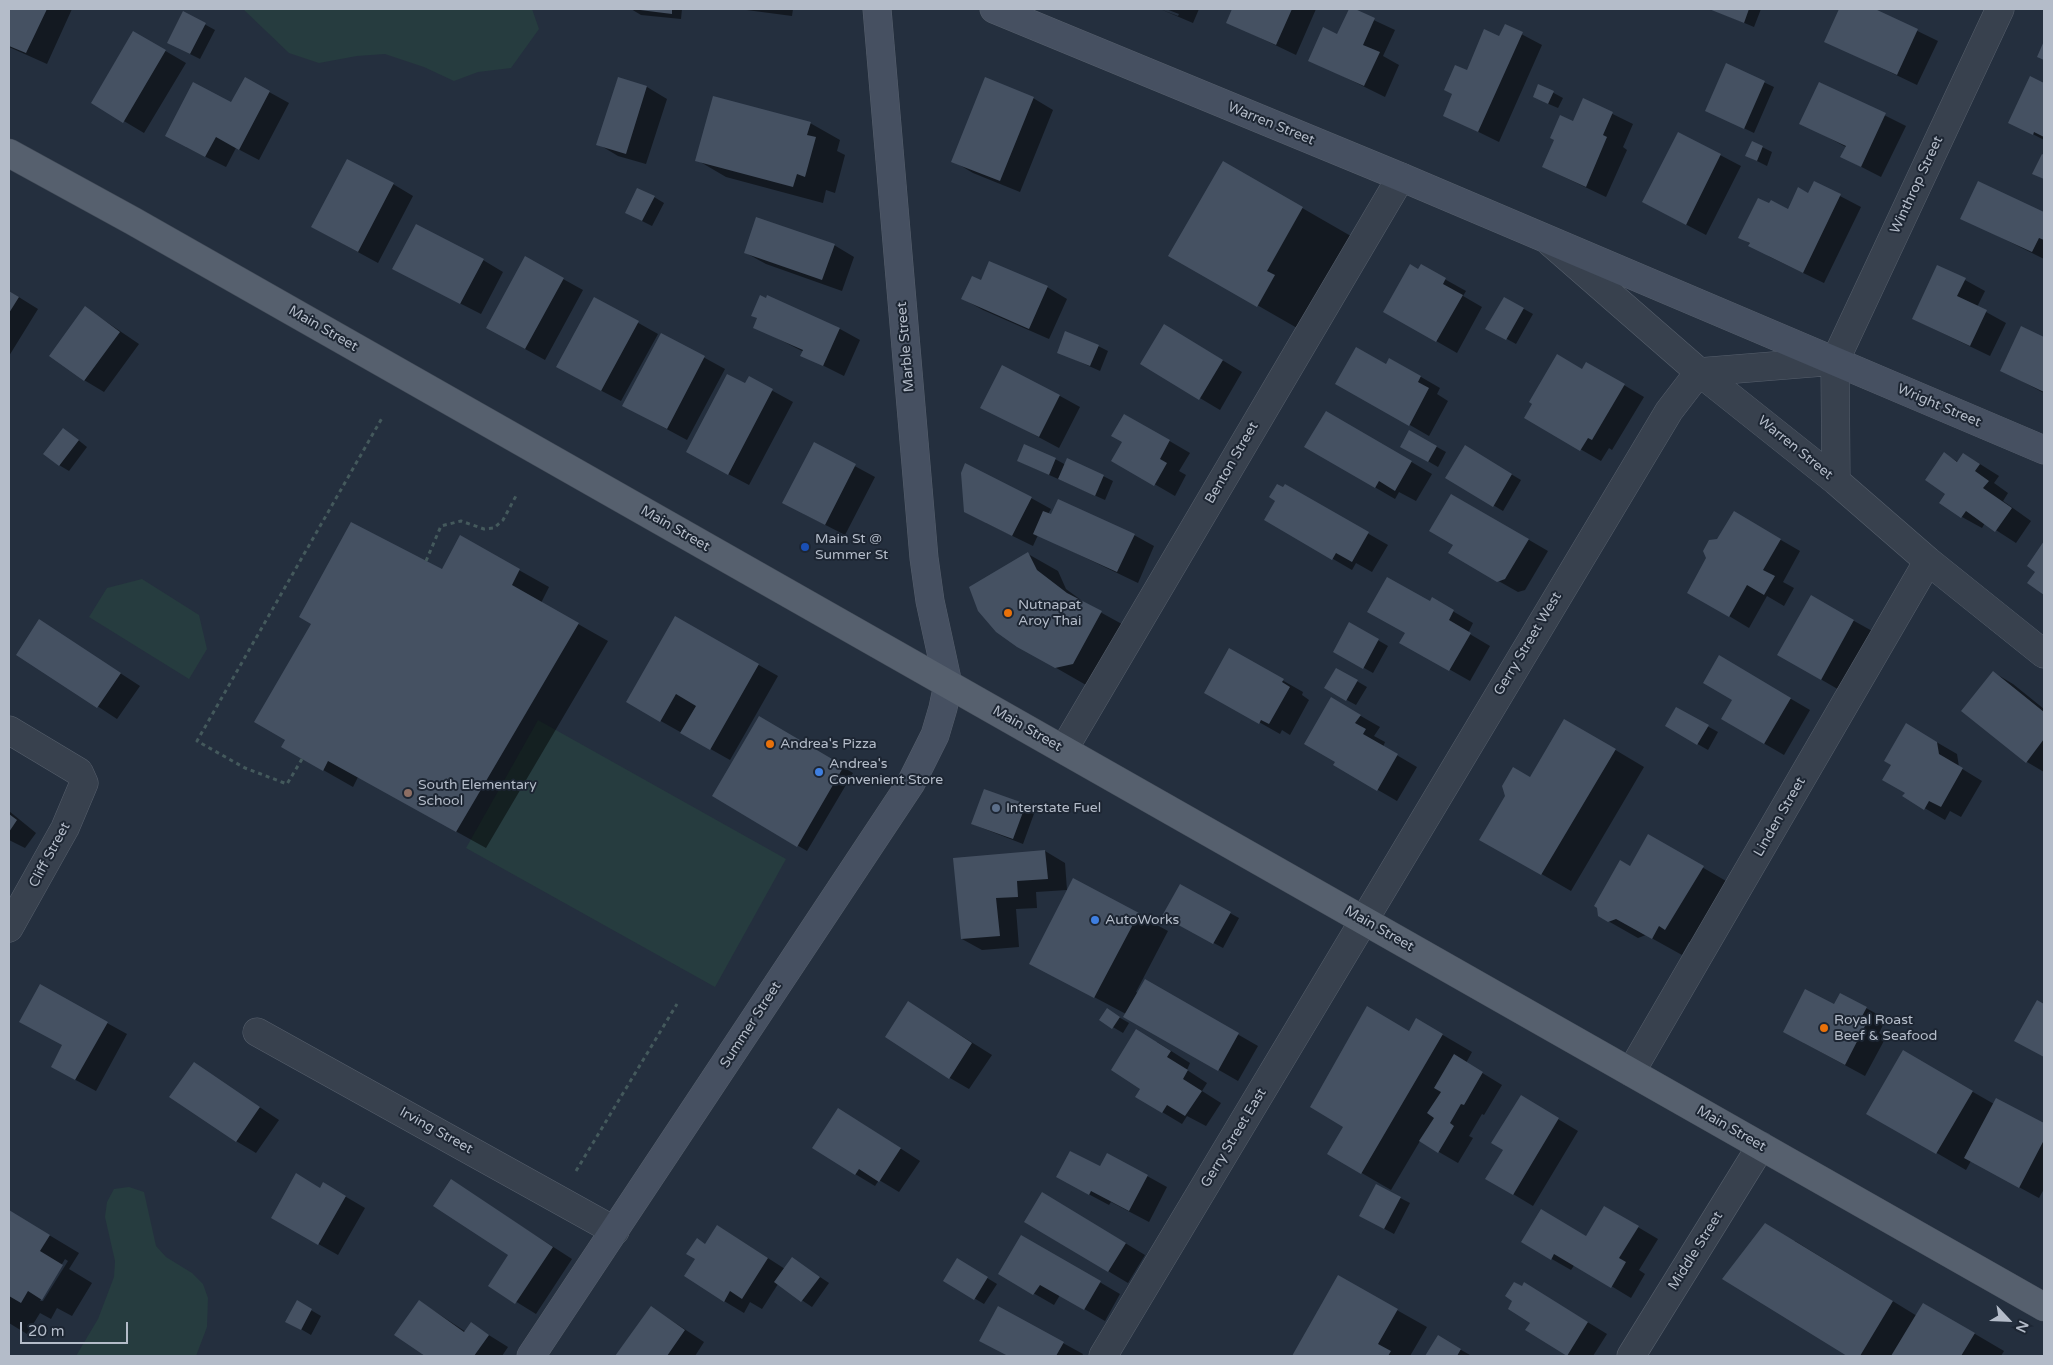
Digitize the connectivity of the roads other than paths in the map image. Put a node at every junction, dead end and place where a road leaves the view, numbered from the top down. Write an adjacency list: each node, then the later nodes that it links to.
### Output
1 (877, 9): 13 (main road, Marble Street)
2 (994, 9): 5 (main road, Warren Street)
3 (2000, 9): 7 (street, Winthrop Street)
4 (9, 153): 13 (main road, Main Street)
5 (1400, 176): 6 (main road, Warren Street); 15 (street, Benton Street)
6 (1547, 240): 7 (main road, Warren Street); 8 (street, Warren Street)
7 (1834, 361): 8 (street); 9 (main road, Wright Street); 10 (street, Winthrop Street)
8 (1698, 372): 10 (street, Warren Street); 16 (street, Gerry Street West)
9 (2044, 450)
10 (1836, 481): 11 (street, Warren Street)
11 (1928, 561): 12 (street, Warren Street); 19 (street, Linden Street)
12 (2044, 654)
13 (948, 684): 15 (main road, Main Street); 21 (main road, Summer Street)
14 (9, 730): 17 (street, Cliff Street)
15 (1064, 749): 16 (main road, Main Street)
16 (1365, 921): 19 (main road, Main Street); 24 (street, Gerry Street East)
17 (9, 928)
18 (257, 1032): 21 (street, Irving Street)
19 (1631, 1072): 20 (main road, Main Street)
20 (1762, 1146): 22 (main road, Main Street); 25 (street, Middle Street)
21 (615, 1231): 23 (main road, Summer Street)
22 (2044, 1307)
23 (531, 1356)
24 (1104, 1356)
25 (1632, 1356)

